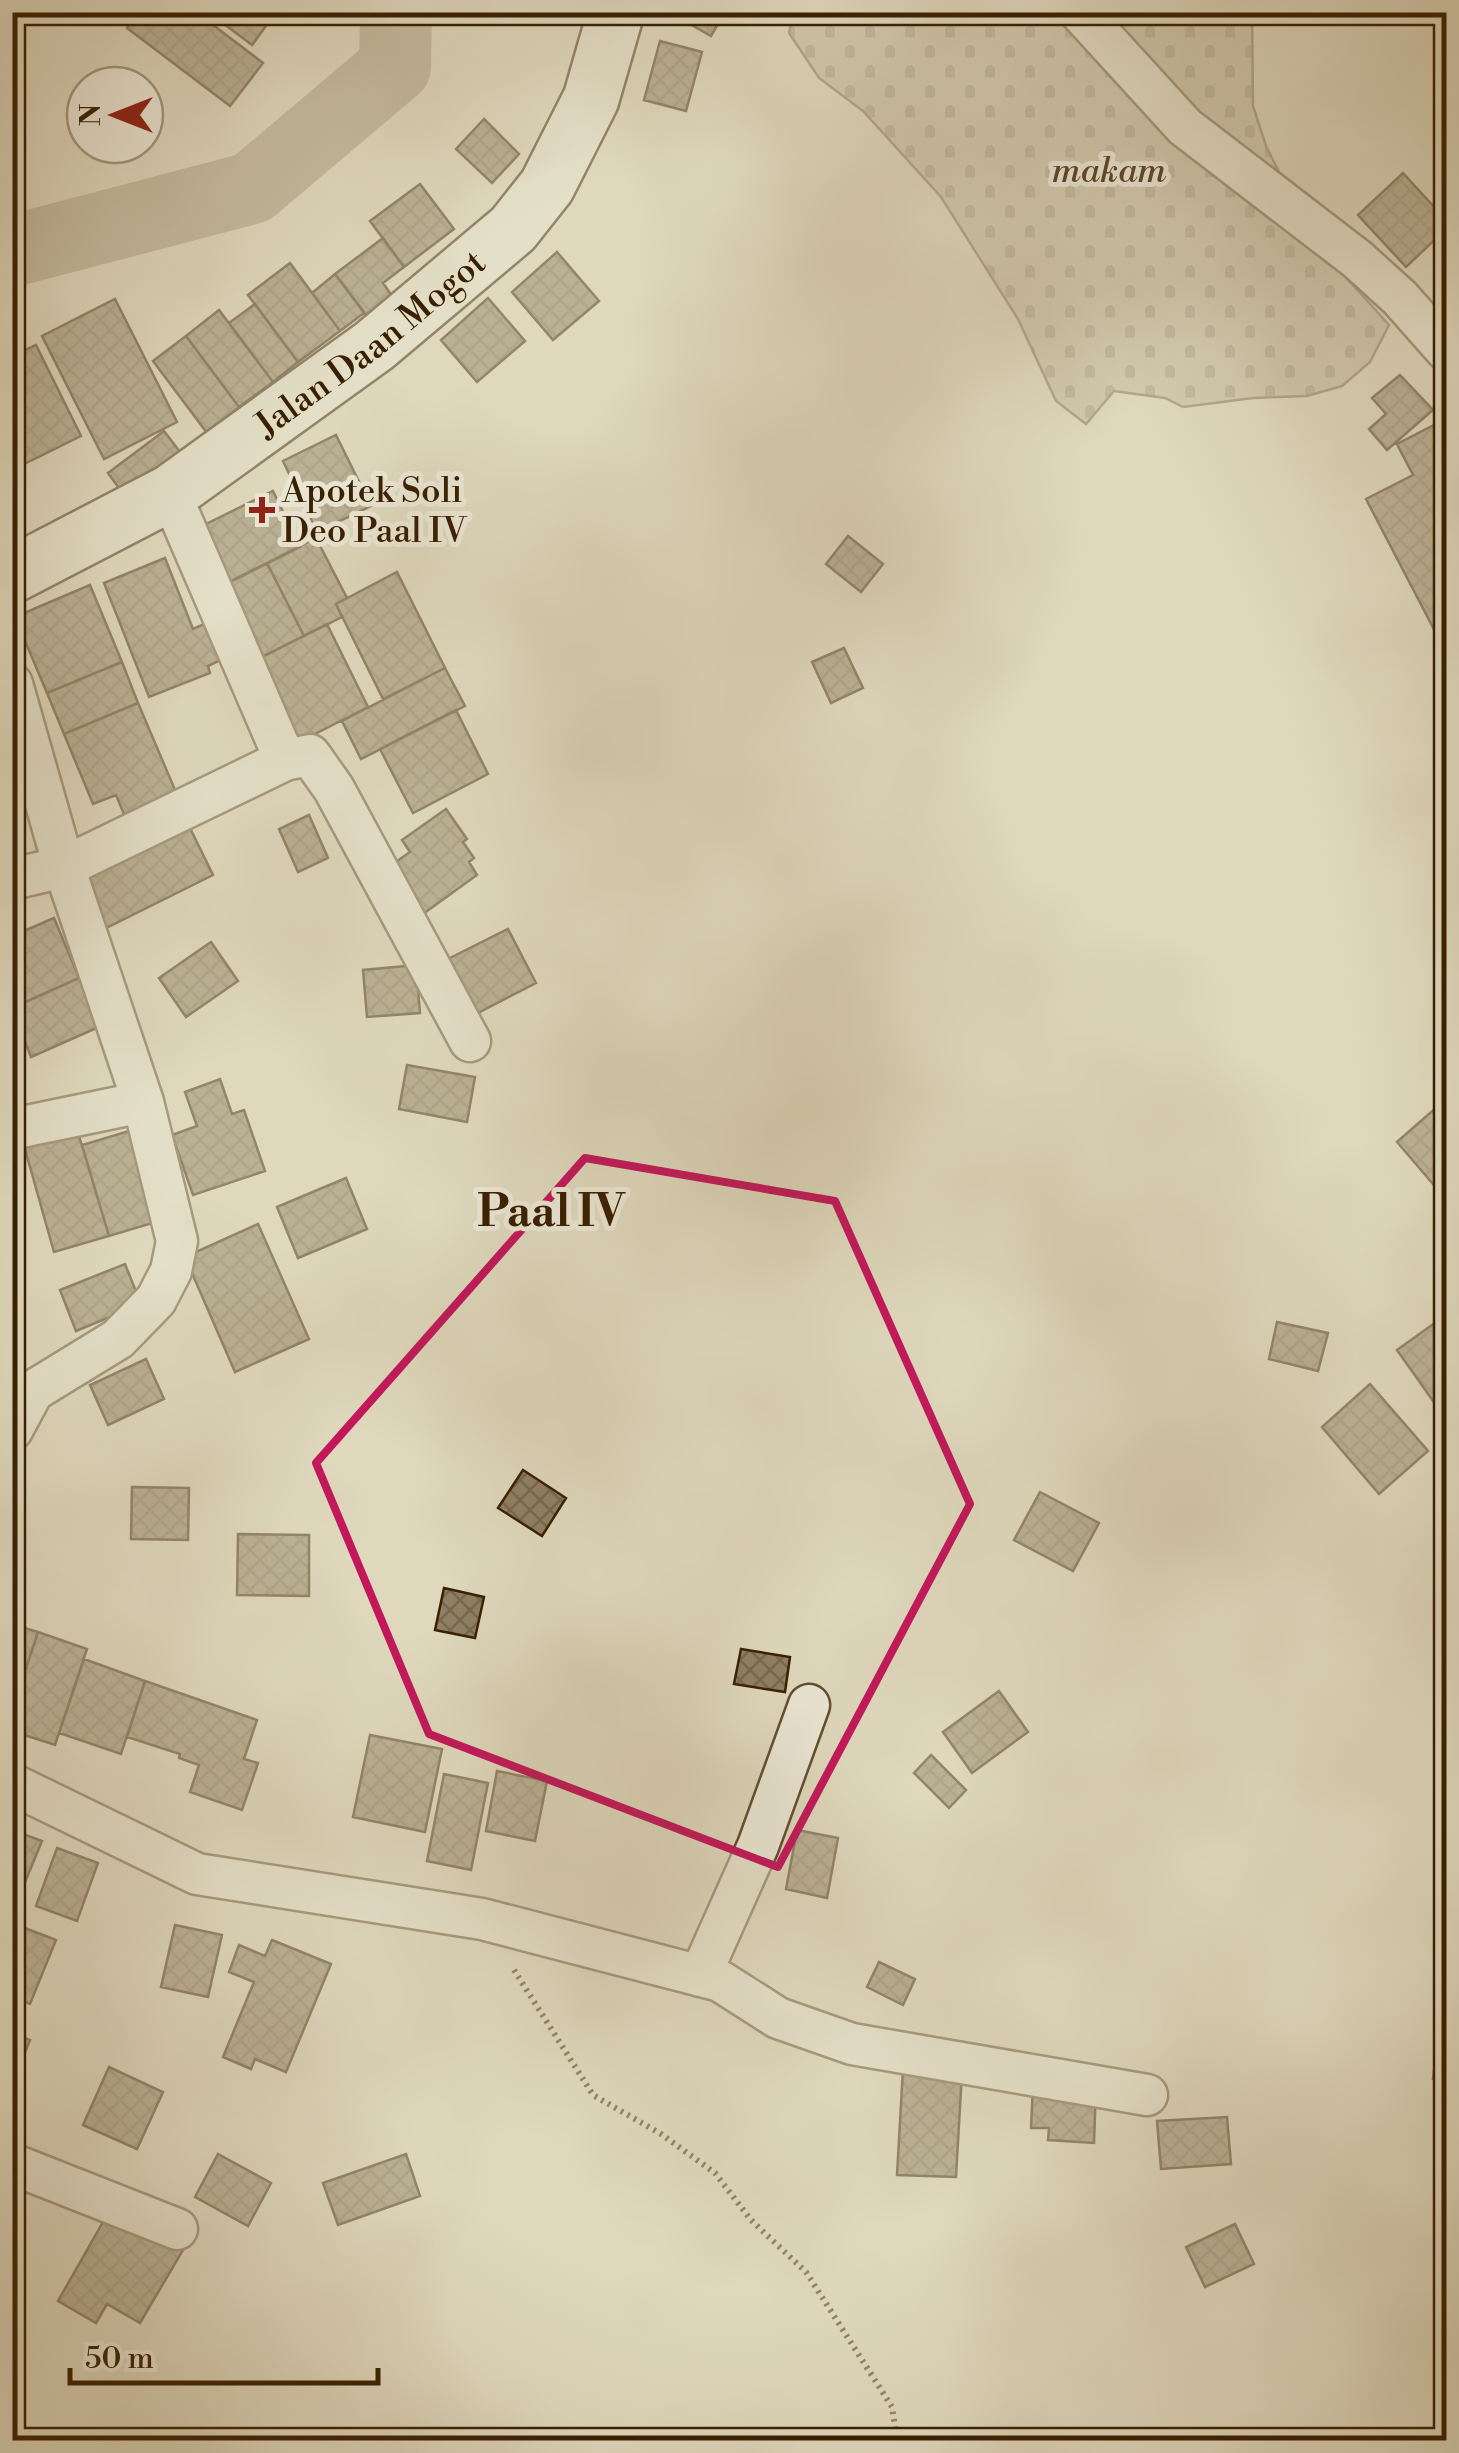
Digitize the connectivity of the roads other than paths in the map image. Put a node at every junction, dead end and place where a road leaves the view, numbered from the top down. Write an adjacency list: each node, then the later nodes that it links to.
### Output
1 (616, 12): 4 (main road, Jalan Daan Mogot)
2 (1080, 12): 3 (street)
3 (1446, 350)
4 (170, 493): 5 (main road, Jalan Daan Mogot); 7 (street)
5 (12, 575)
6 (12, 684): 8 (street)
7 (285, 760): 8 (street); 10 (street)
8 (64, 867): 9 (street); 11 (street)
9 (12, 880)
10 (470, 1040)
11 (142, 1102): 12 (street); 13 (street)
12 (12, 1129)
13 (12, 1430)
14 (809, 1705): 16 (street)
15 (12, 1784): 16 (street)
16 (700, 1976): 17 (street)
17 (1147, 2095)
18 (12, 2164): 19 (street)
19 (177, 2229)

